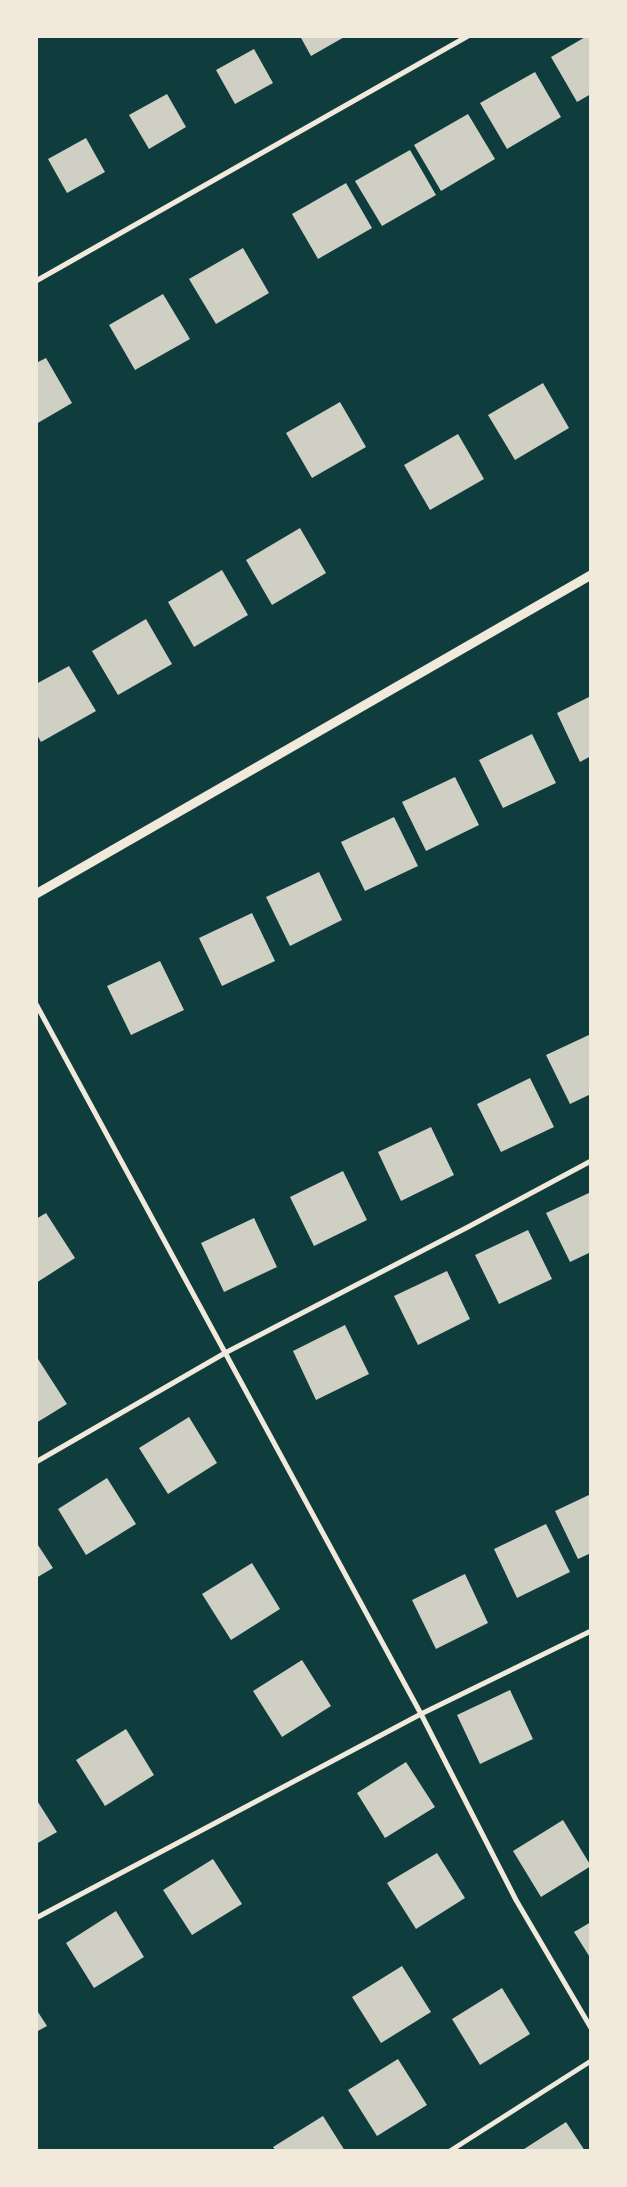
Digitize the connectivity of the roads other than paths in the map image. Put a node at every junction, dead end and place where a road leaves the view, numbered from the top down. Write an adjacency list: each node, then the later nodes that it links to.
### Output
1 (468, 36): 2 (street)
2 (36, 281)
3 (591, 575): 4 (street)
4 (36, 894)
5 (36, 1004): 7 (street)
6 (591, 1161): 7 (street)
7 (225, 1353): 8 (street); 10 (street)
8 (36, 1462)
9 (591, 1631): 10 (street)
10 (421, 1714): 11 (street); 12 (street)
11 (36, 1918)
12 (591, 2028)
13 (591, 2062): 14 (street)
14 (450, 2151)

